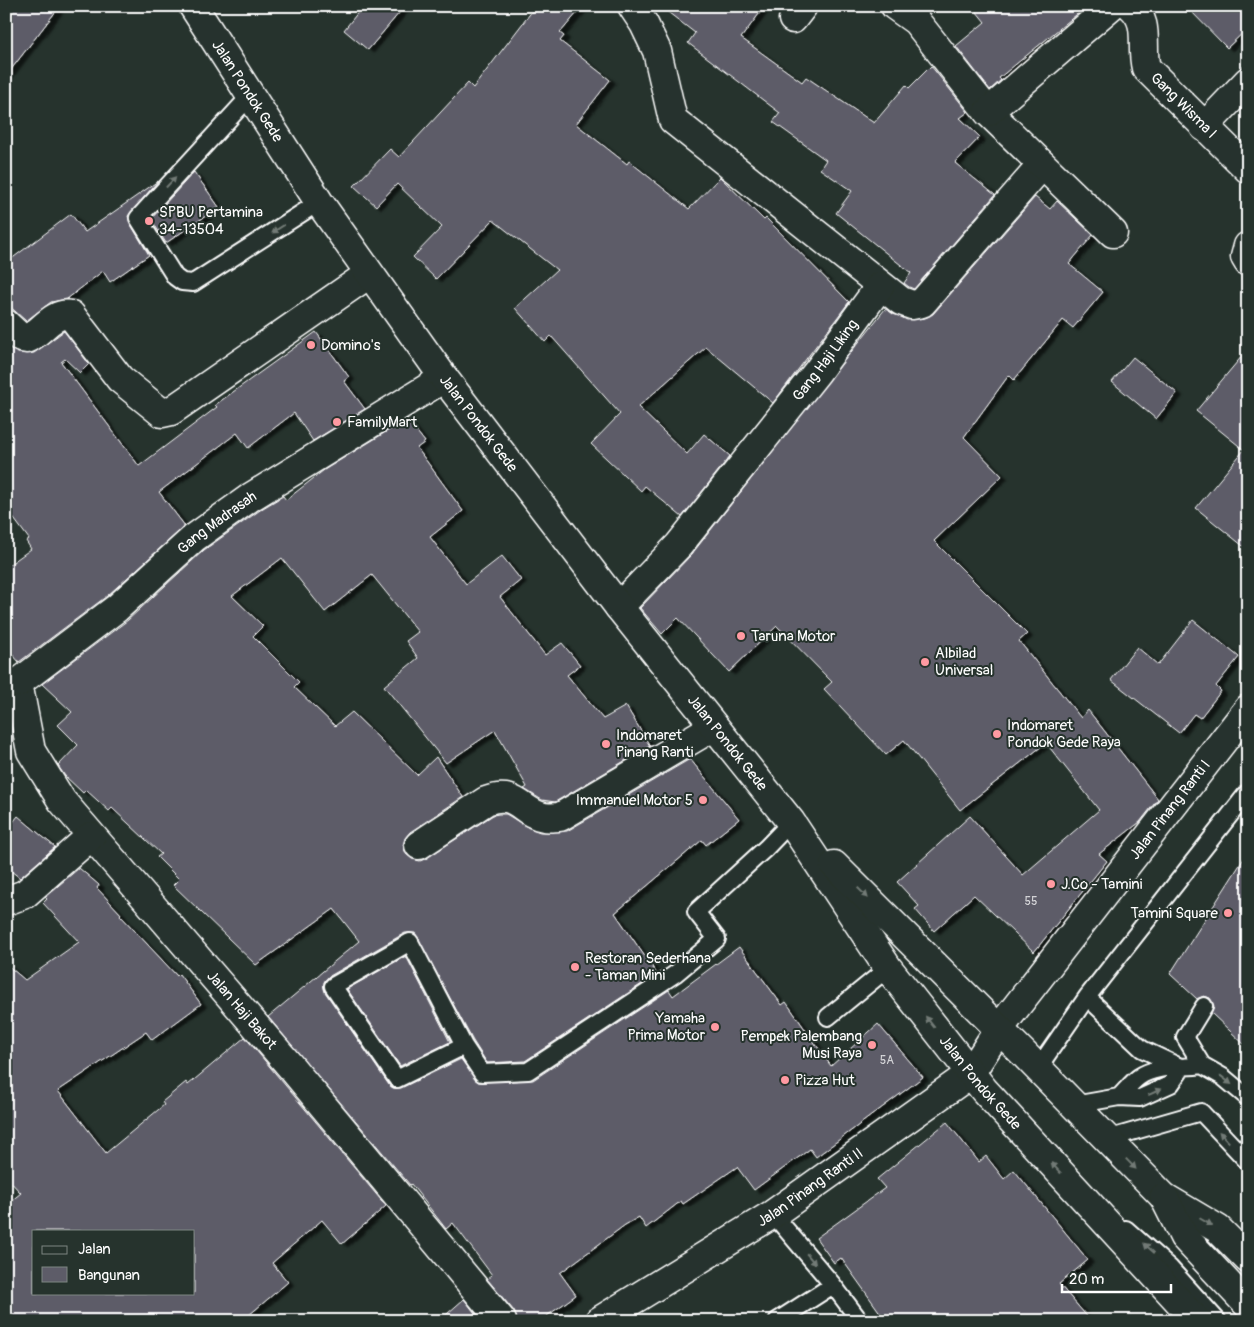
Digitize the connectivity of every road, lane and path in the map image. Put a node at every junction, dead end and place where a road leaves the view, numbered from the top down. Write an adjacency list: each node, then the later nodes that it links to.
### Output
1 (193, 6): 7 (street, Jalan Pondok Gede)
2 (632, 6): 17 (street)
3 (1112, 6): 8 (street)
4 (1131, 6): 9 (street, Gang Wisma I)
5 (912, 11): 8 (street)
6 (1248, 81): 9 (street)
7 (251, 95): 12 (street, Jalan Pondok Gede); 12 (lane, one-way to 7)
8 (988, 112): 10 (street)
9 (1204, 127): 11 (street, Gang Wisma I)
10 (1042, 165): 13 (street); 17 (street)
11 (1248, 169)
12 (319, 202): 16 (street, Jalan Pondok Gede)
13 (1113, 232)
14 (1248, 246): 15 (street)
15 (1248, 262)
16 (369, 274): 18 (street); 19 (street, Jalan Pondok Gede)
17 (880, 286): 20 (street, Gang Haji Liking)
18 (6, 324)
19 (444, 378): 20 (street, Jalan Pondok Gede); 21 (street, Gang Madrasah)
20 (619, 607): 23 (street, Jalan Pondok Gede)
21 (12, 680): 26 (street, Jalan Haji Bakot)
22 (1248, 709): 33 (street, Jalan Pinang Ranti I)
23 (713, 727): 25 (street, Jalan Pondok Gede); 27 (street)
24 (1248, 792): 30 (lane)
25 (791, 822): 29 (street, Jalan Pondok Gede); 33 (street, Jalan Pondok Gede, one-way to 33); 34 (lane)
26 (91, 836): 28 (street); 49 (street, Jalan Haji Bakot)
27 (419, 845)
28 (6, 901)
29 (888, 968): 32 (lane); 38 (street, Jalan Pondok Gede, one-way to 29)
30 (1087, 998): 36 (lane); 37 (lane)
31 (1204, 1006): 35 (lane)
32 (828, 1016)
33 (999, 1029): 36 (street, Jalan Pondok Gede); 38 (street, Jalan Pinang Ranti II)
34 (464, 1046): 34 (lane)
35 (1202, 1065): 37 (lane); 39 (lane, one-way to 39)
36 (1038, 1068): 40 (street, Jalan Pondok Gede)
37 (1182, 1068): 40 (lane, one-way to 37)
38 (970, 1074): 44 (street, Jalan Pondok Gede, one-way to 38); 45 (street, Jalan Pinang Ranti II)
39 (1248, 1098)
40 (1074, 1105): 41 (street, Jalan Pondok Gede)
41 (1107, 1139): 42 (lane, one-way to 41); 43 (street, Jalan Pondok Gede, one-way to 43)
42 (1248, 1162)
43 (1164, 1197): 46 (street, Jalan Pondok Gede, one-way to 46); 48 (street, Jalan Pondok Gede)
44 (1089, 1204): 53 (street, Jalan Pondok Gede); 54 (lane, one-way to 44)
45 (773, 1214): 47 (lane, one-way to 47); 50 (street, Jalan Pinang Ranti II)
46 (1248, 1259)
47 (833, 1285): 51 (lane); 52 (lane)
48 (1248, 1305)
49 (502, 1321)
50 (599, 1321)
51 (777, 1321)
52 (860, 1321)
53 (1197, 1321)
54 (1218, 1321)

